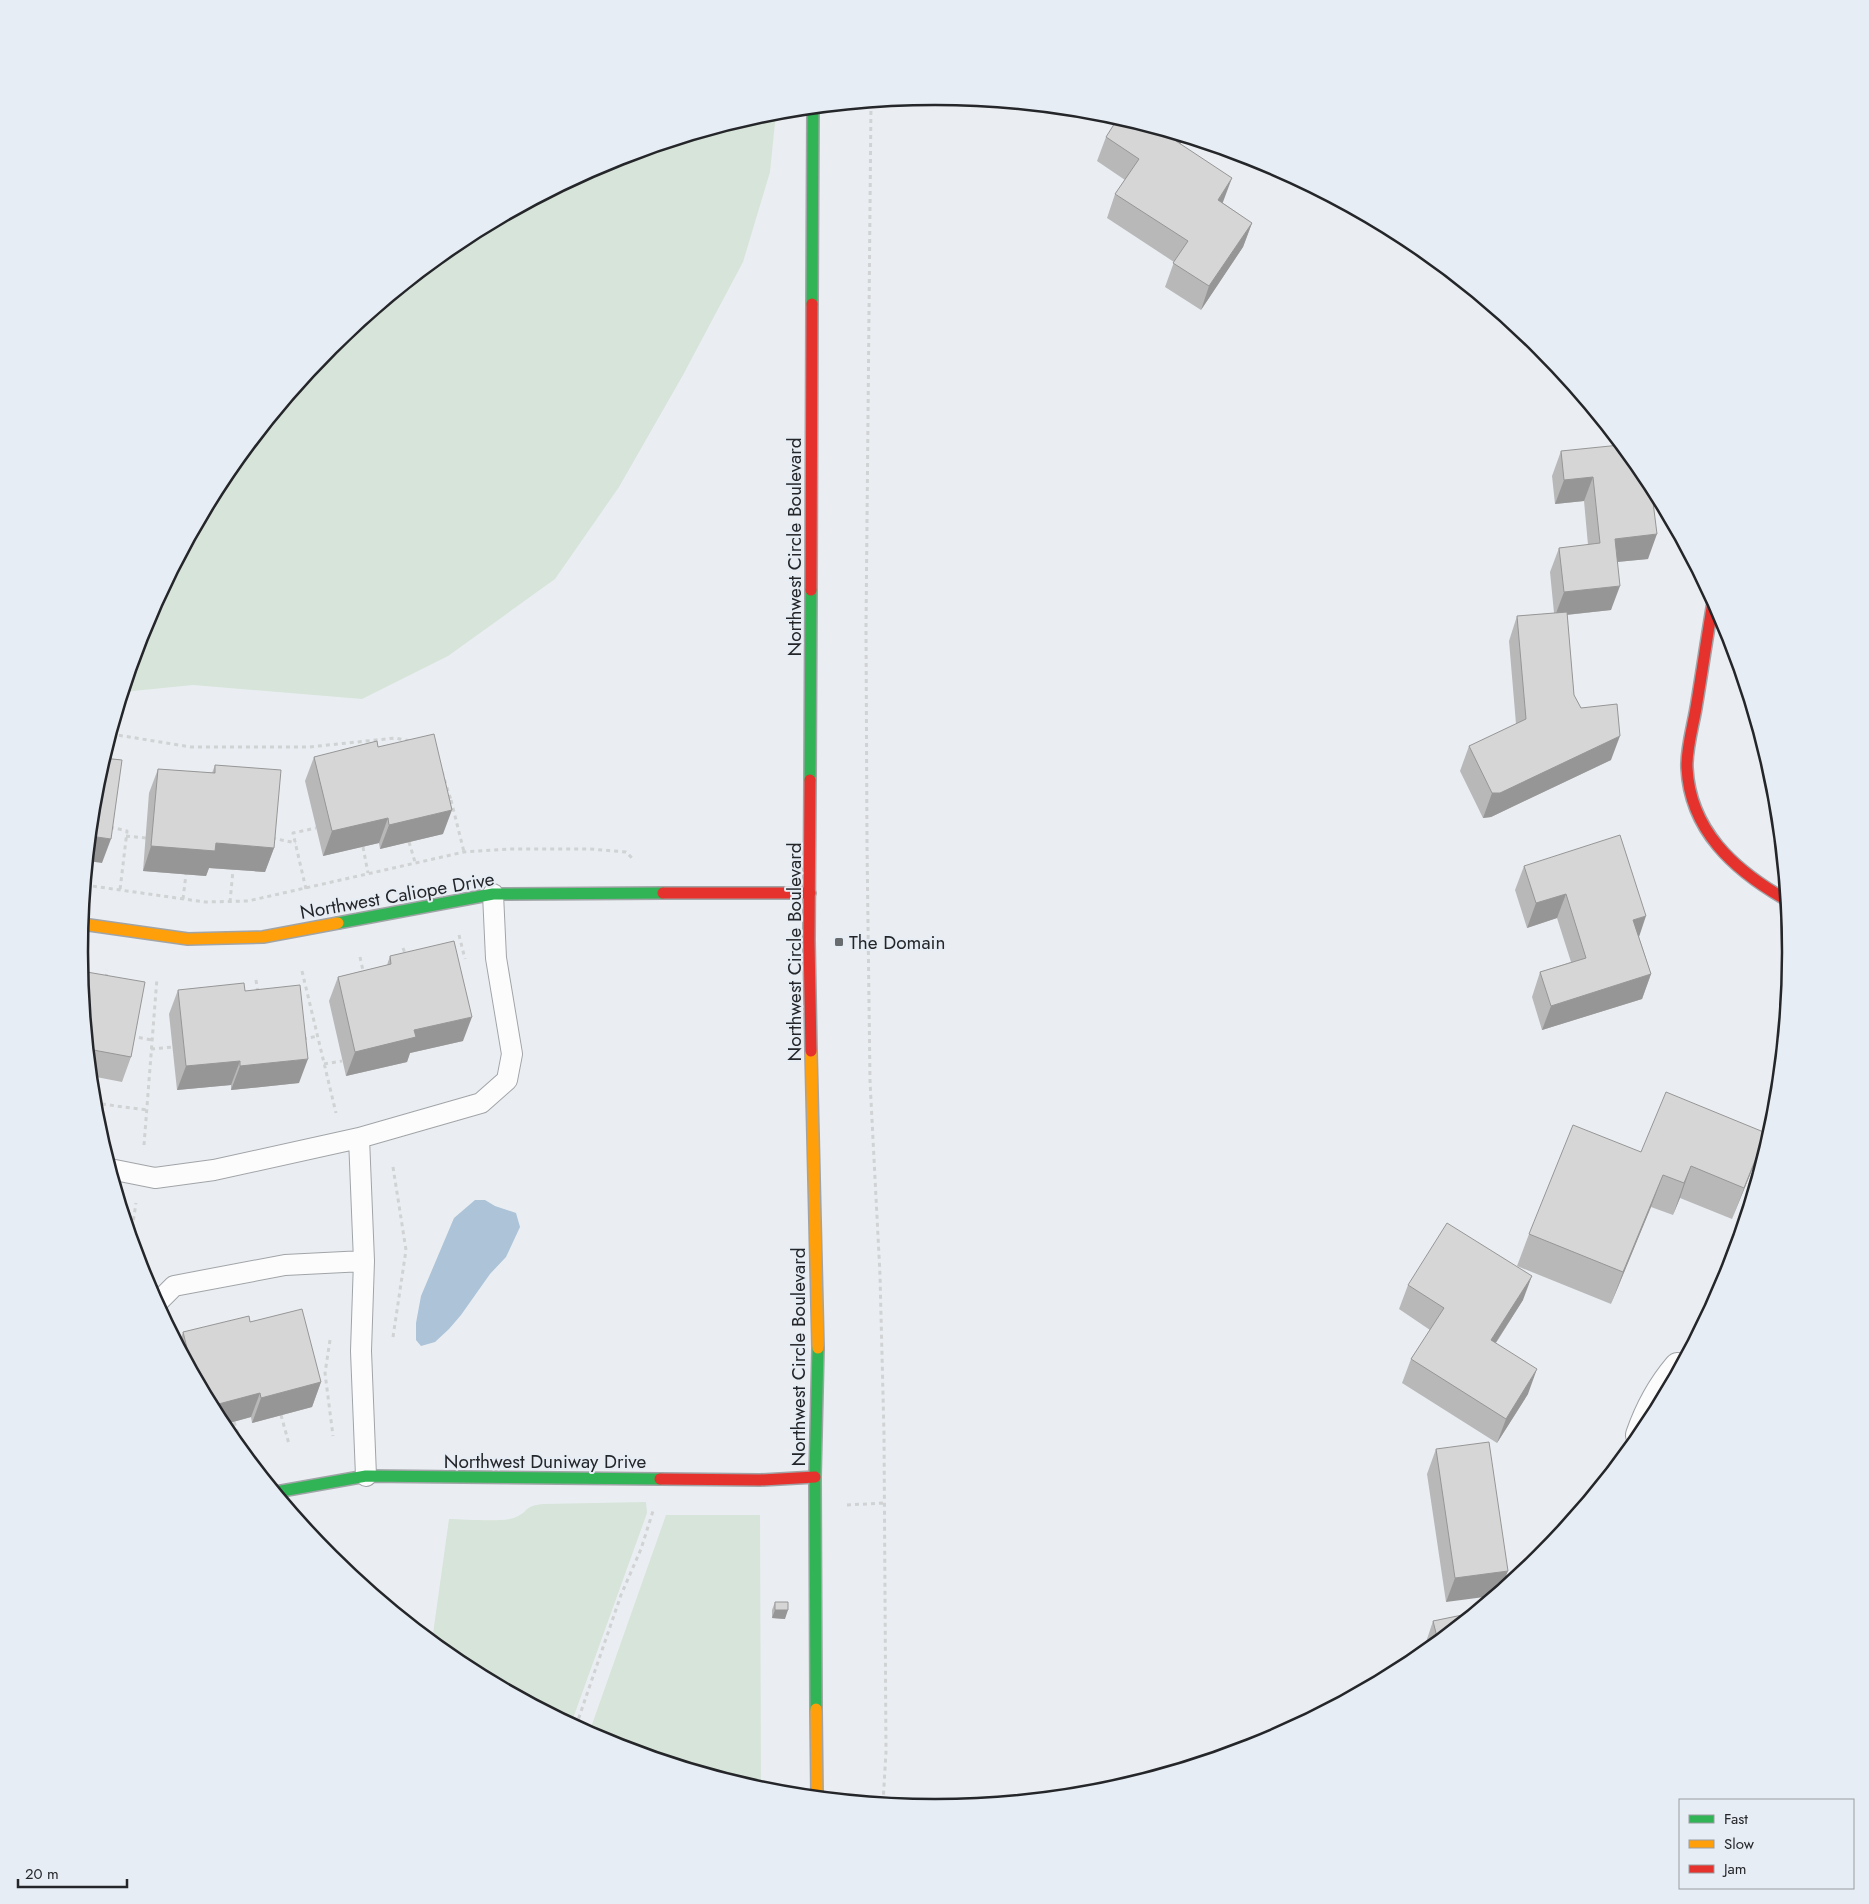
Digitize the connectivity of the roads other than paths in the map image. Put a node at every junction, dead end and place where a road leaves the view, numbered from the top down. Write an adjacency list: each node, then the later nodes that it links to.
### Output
1 (813, 114): 3 (main road, Northwest Circle Boulevard)
2 (1711, 615): 5 (main road)
3 (810, 893): 4 (main road, Northwest Caliope Drive); 12 (main road, Northwest Circle Boulevard)
4 (493, 894): 6 (main road, Northwest Caliope Drive); 7 (lane)
5 (1780, 896)
6 (88, 925)
7 (359, 1138): 8 (lane); 9 (lane)
8 (116, 1170)
9 (364, 1262): 10 (lane); 11 (lane)
10 (162, 1298)
11 (366, 1476): 12 (main road, Northwest Duniway Drive); 13 (main road, Northwest Duniway Drive)
12 (814, 1478): 14 (main road, Northwest Circle Boulevard)
13 (282, 1491)
14 (817, 1791)

